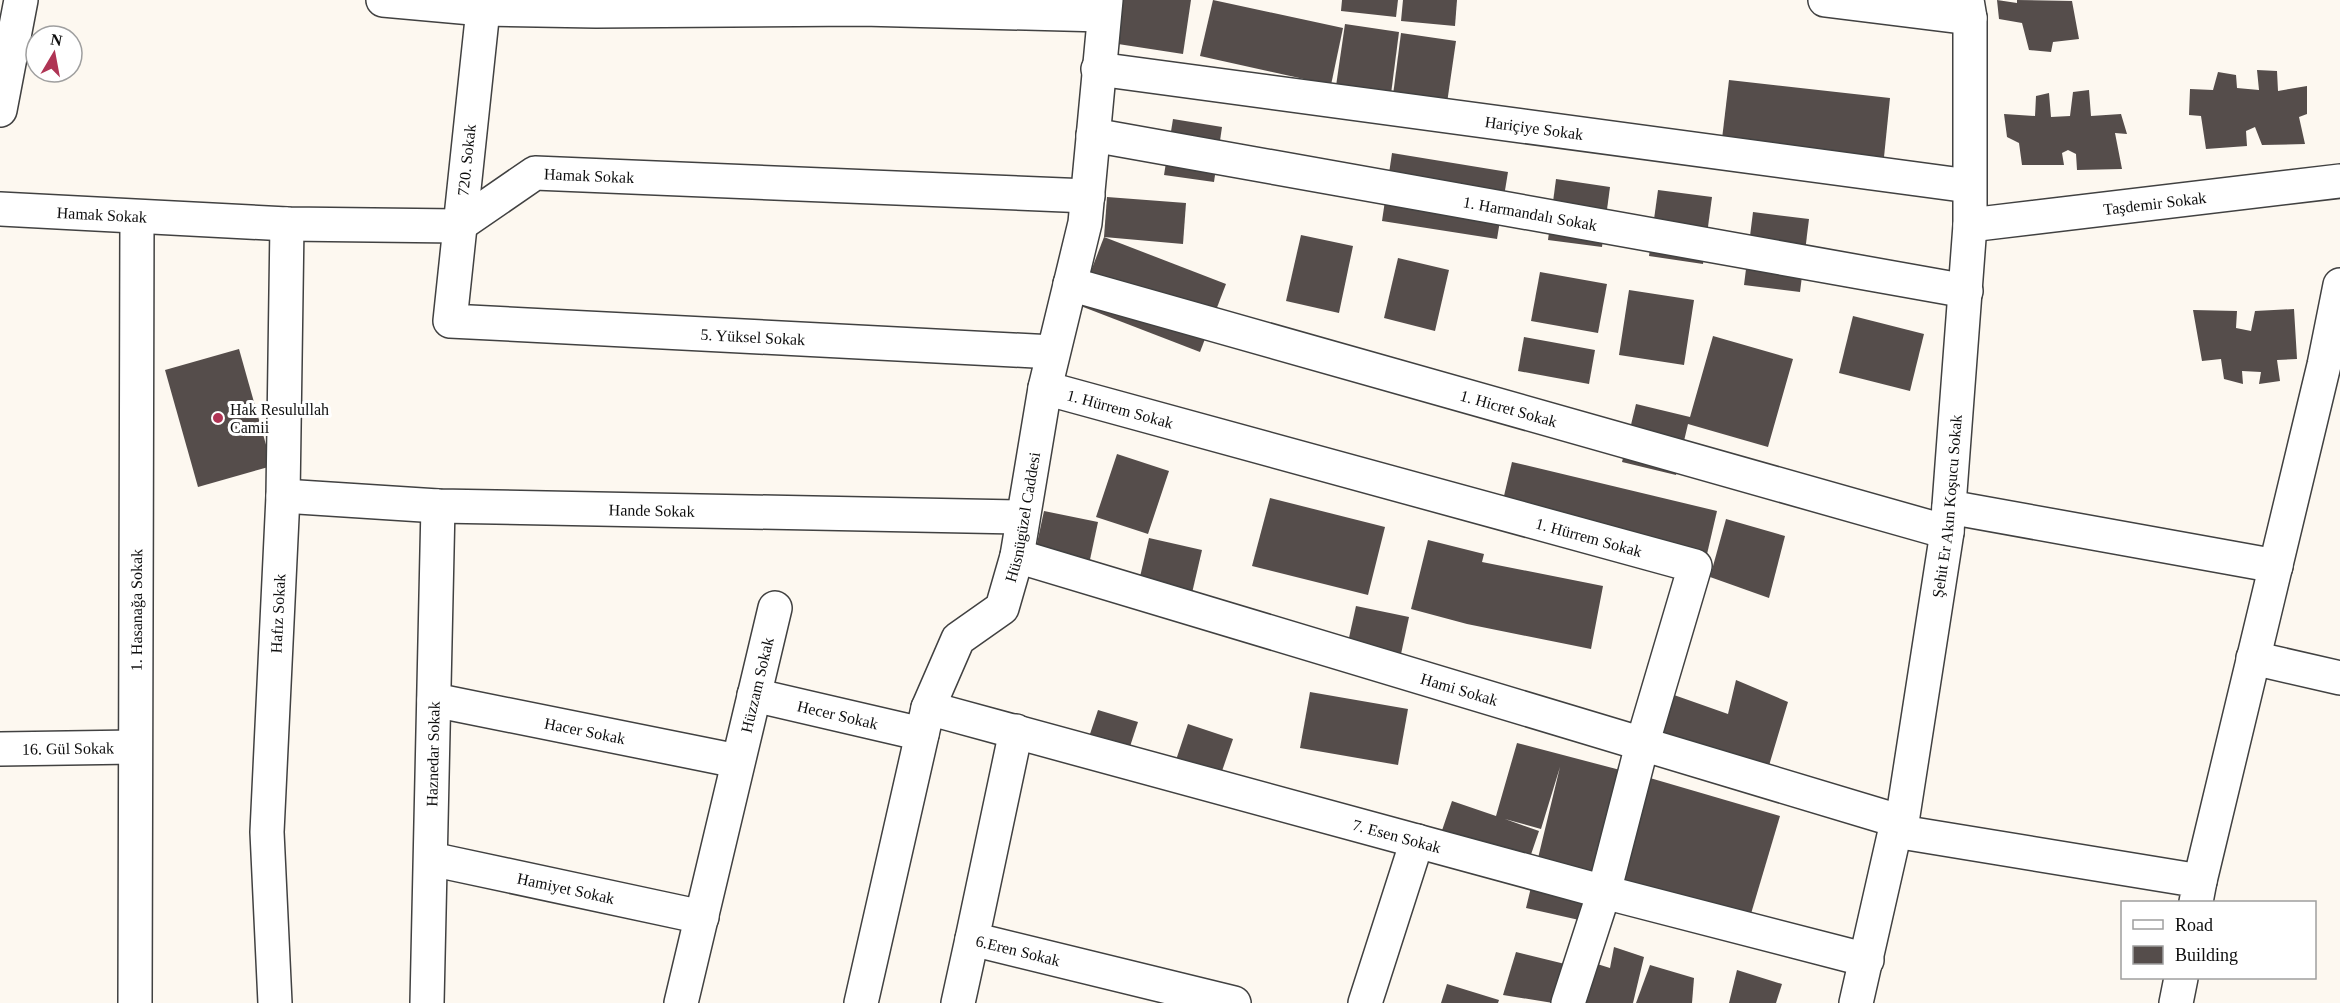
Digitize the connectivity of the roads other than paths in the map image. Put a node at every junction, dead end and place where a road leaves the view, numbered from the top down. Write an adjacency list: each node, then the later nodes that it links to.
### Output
1 (21, 0): 11 (street)
2 (383, 0): 4 (street)
3 (1825, 0): 9 (street)
4 (483, 4): 7 (street); 20 (street, 720. Sokak)
5 (862, 4): 6 (street); 8 (street)
6 (727, 5): 7 (street)
7 (596, 6)
8 (1104, 8): 10 (street, Hüsnügüzel Caddesi)
9 (1968, 9): 14 (street, Şehit Er Akın Koşucu Sokak)
10 (1098, 69): 12 (street, Hüsnügüzel Caddesi); 14 (street, Hariçiye Sokak)
11 (0, 110)
12 (1093, 135): 15 (street, Hüsnügüzel Caddesi); 23 (street, 1. Harmandalı Sokak)
13 (2340, 181): 19 (street, Taşdemir Sokak)
14 (1969, 186): 19 (street, Şehit Er Akın Koşucu Sokak)
15 (1088, 196): 20 (street, Hamak Sokak); 21 (street, Hüsnügüzel Caddesi)
16 (0, 209): 17 (street, Hamak Sokak)
17 (137, 217): 18 (street, Hamak Sokak); 41 (street, 1. Hasanağa Sokak)
18 (286, 224): 20 (street, Hamak Sokak); 27 (street, Hafız Sokak)
19 (1970, 225): 23 (street, Şehit Er Akın Koşucu Sokak)
20 (458, 226): 24 (street, 720. Sokak)
21 (1070, 284): 25 (street, Hüsnügüzel Caddesi); 30 (street, 1. Hicret Sokak)
22 (2340, 285): 32 (street)
23 (1966, 291): 30 (street, Şehit Er Akın Koşucu Sokak)
24 (450, 321): 25 (street, 5. Yüksel Sokak)
25 (1053, 352): 26 (street, Hüsnügüzel Caddesi)
26 (1045, 388): 29 (street, Hüsnügüzel Caddesi); 40 (street, 1. Hürrem Sokak)
27 (283, 496): 28 (street, Hande Sokak); 54 (street, Hafız Sokak)
28 (438, 506): 29 (street, Hande Sokak); 37 (street, Haznedar Sokak)
29 (1021, 517): 31 (street, Hüsnügüzel Caddesi)
30 (1948, 520): 32 (street, 1. Hicret Sokak); 44 (street, Şehit Er Akın Koşucu Sokak)
31 (1017, 556): 38 (street, Hüsnügüzel Caddesi); 40 (street, Hami Sokak)
32 (2276, 566): 34 (street)
33 (775, 608): 36 (street, Hüzzam Sokak)
34 (2253, 658): 35 (street); 48 (street)
35 (2340, 678)
36 (754, 695): 38 (street, Hecer Sokak); 43 (street, Hüzzam Sokak)
37 (434, 700): 43 (street, Hacer Sokak); 46 (street, Haznedar Sokak)
38 (925, 721): 39 (street, 7. Esen Sokak); 57 (street, Hüsnügüzel Caddesi)
39 (1016, 731): 45 (street, 7. Esen Sokak); 50 (street, 6.Eren Sokak)
40 (1642, 745): 44 (street, Hami Sokak); 47 (street, 1. Hürrem Sokak)
41 (135, 747): 42 (street, 16. Gül Sokak); 53 (street, 1. Hasanağa Sokak)
42 (0, 749)
43 (737, 761): 49 (street, Hüzzam Sokak)
44 (1899, 826): 48 (street, Hami Sokak); 51 (street, Şehit Er Akın Koşucu Sokak)
45 (1417, 841): 47 (street, 7. Esen Sokak); 60 (street)
46 (431, 859): 49 (street, Hamiyet Sokak); 55 (street, Haznedar Sokak)
47 (1604, 892): 51 (street, 7. Esen Sokak); 61 (street, 1. Hürrem Sokak)
48 (2198, 892)
49 (702, 917): 56 (street, Hüzzam Sokak)
50 (972, 939): 58 (street); 59 (street, 6.Eren Sokak)
51 (1867, 960): 62 (street, Şehit Er Akın Koşucu Sokak)
52 (2181, 979): 63 (street)
53 (135, 1003)
54 (274, 1003)
55 (427, 1003)
56 (681, 1003)
57 (861, 1003)
58 (958, 1003)
59 (1234, 1003)
60 (1365, 1003)
61 (1568, 1003)
62 (1856, 1003)
63 (2176, 1003)

